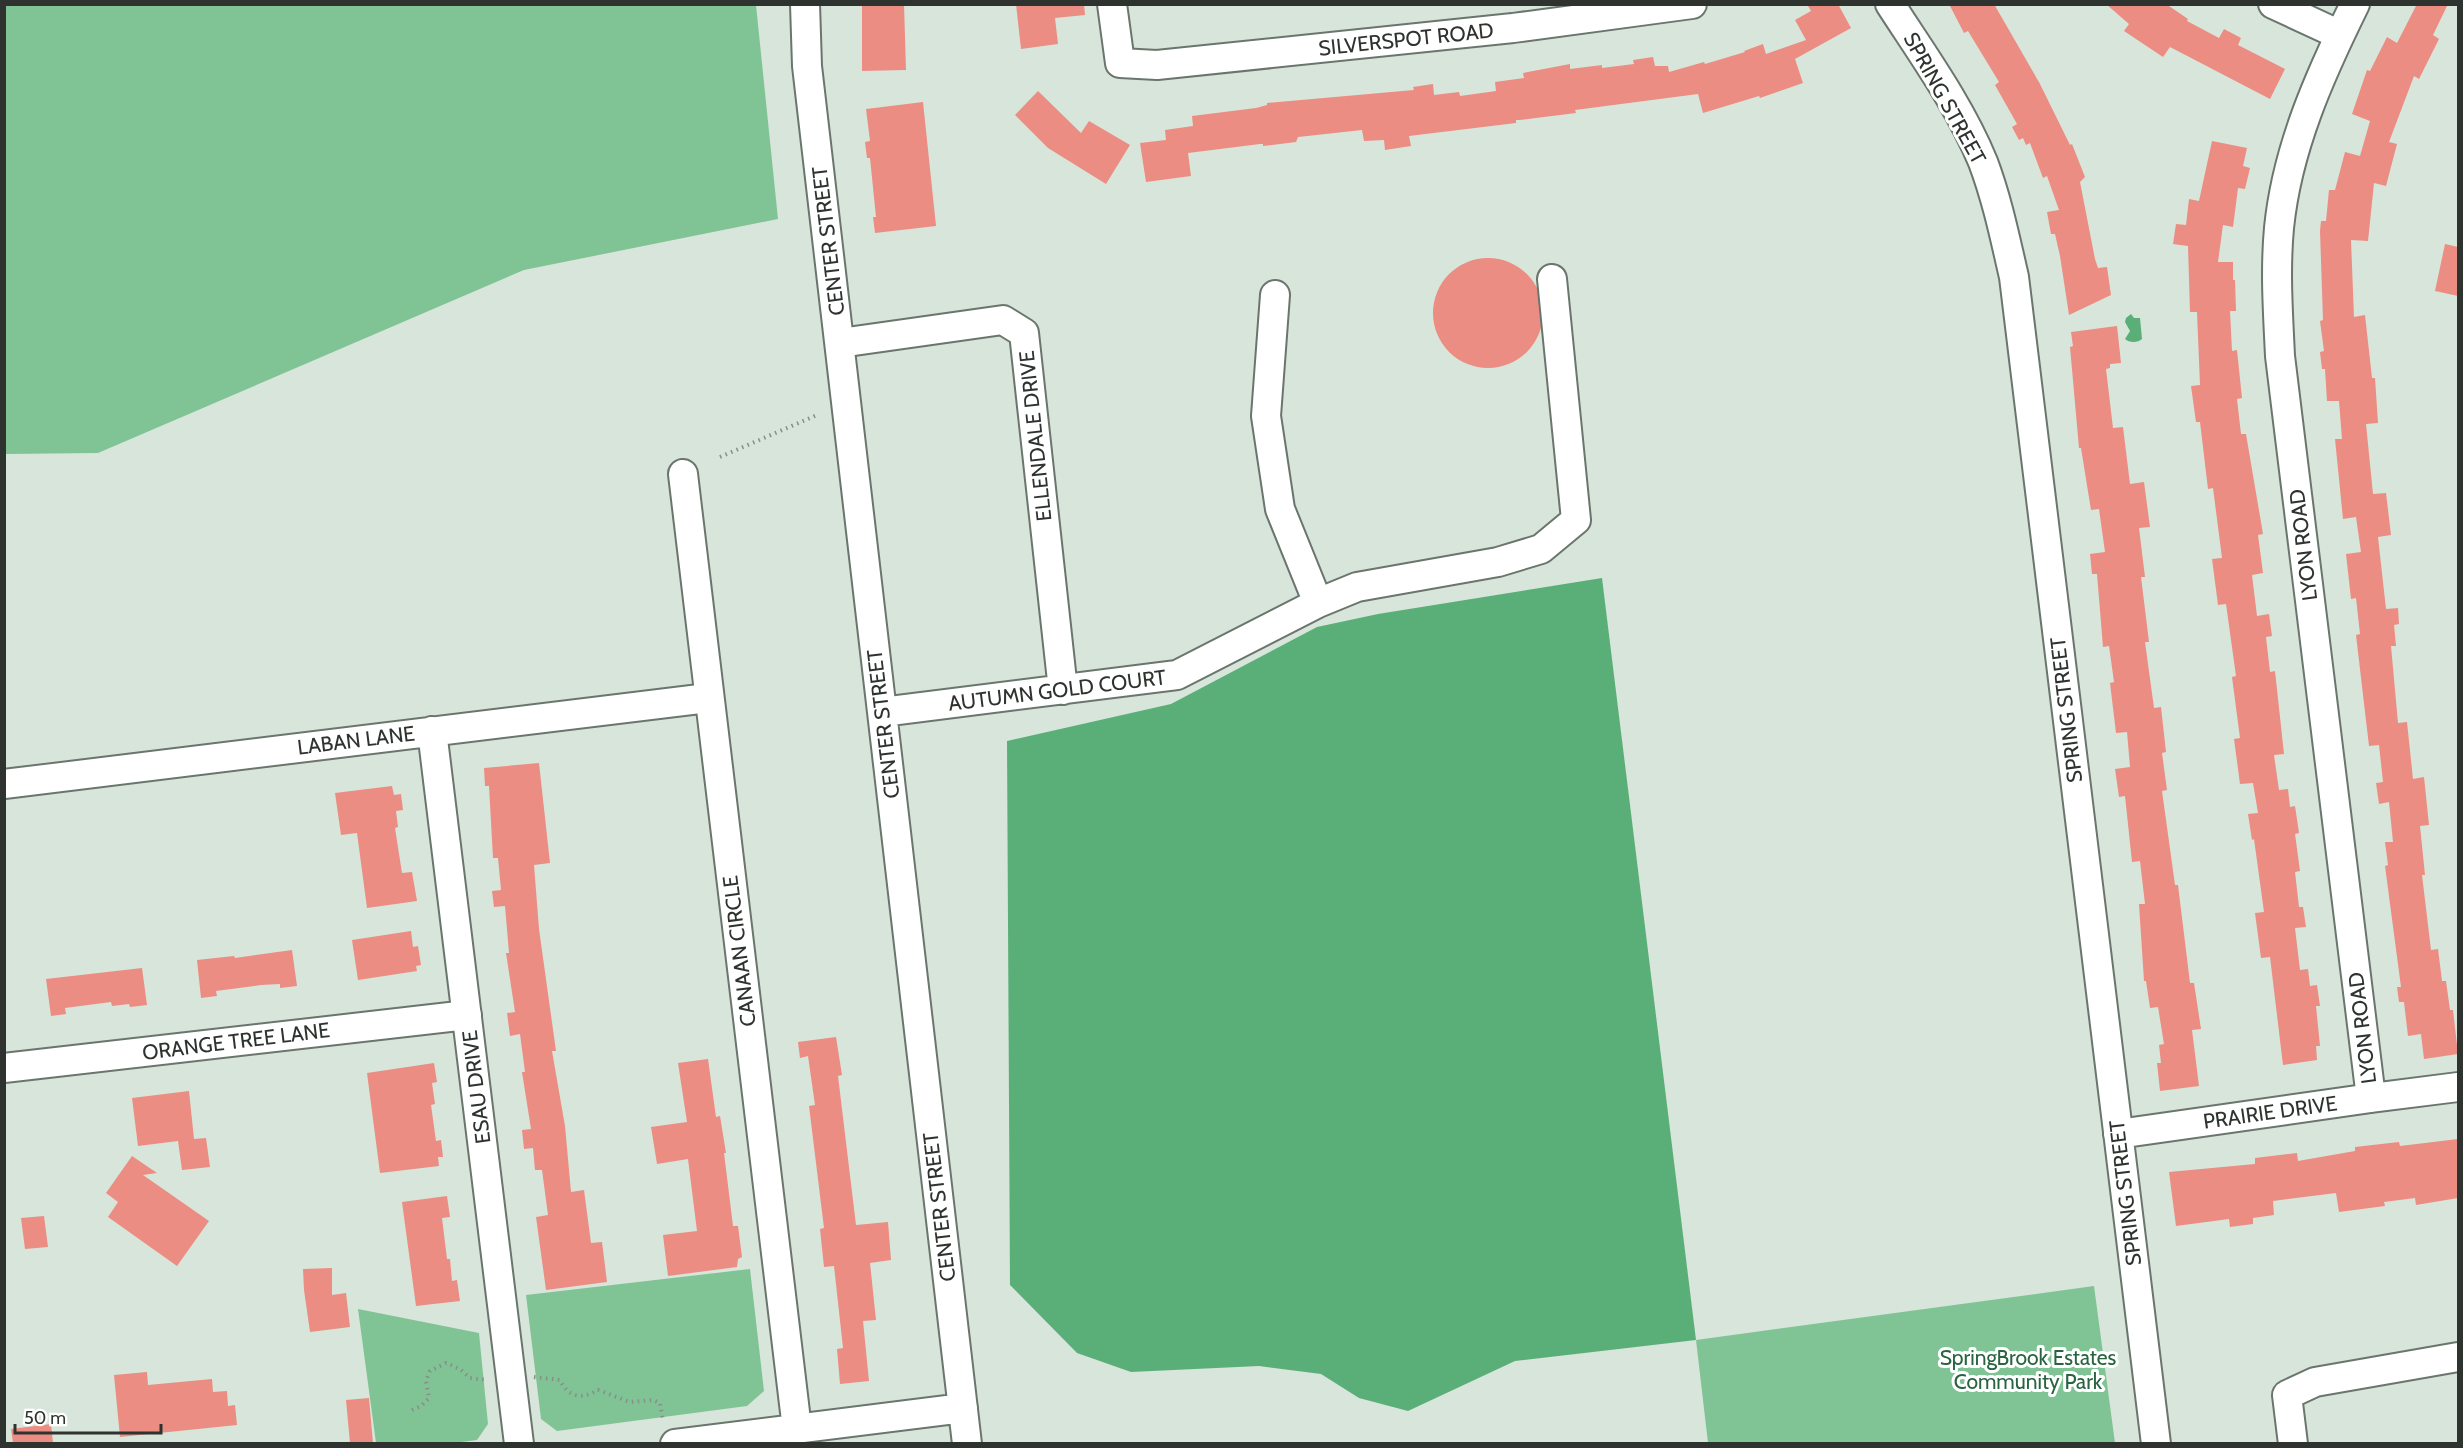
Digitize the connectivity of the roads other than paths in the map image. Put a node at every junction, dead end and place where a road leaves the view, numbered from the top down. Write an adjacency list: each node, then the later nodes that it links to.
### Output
1 (805, 4): 11 (street, CENTER STREET)
2 (1113, 4): 7 (street, SILVERSPOT ROAD)
3 (1692, 4): 7 (street, SILVERSPOT ROAD)
4 (1890, 4): 23 (street, SPRING STREET)
5 (2273, 4): 8 (street)
6 (2355, 4): 8 (street, LYON ROAD)
7 (1512, 16)
8 (2340, 35): 22 (street, LYON ROAD)
9 (1552, 279): 13 (street, AUTUMN GOLD COURT)
10 (1275, 295): 13 (street)
11 (840, 343): 14 (street, ELLENDALE DRIVE); 16 (street, CENTER STREET)
12 (683, 474): 15 (street, CANAAN CIRCLE)
13 (1318, 603): 14 (street, AUTUMN GOLD COURT)
14 (1063, 690): 16 (street, AUTUMN GOLD COURT)
15 (708, 698): 17 (street, LABAN LANE); 26 (street, CANAAN CIRCLE)
16 (882, 712): 25 (street, CENTER STREET)
17 (432, 731): 18 (street, LABAN LANE); 19 (street, ESAU DRIVE)
18 (4, 784)
19 (467, 1015): 20 (street, ORANGE TREE LANE); 28 (street, ESAU DRIVE)
20 (4, 1068)
21 (2458, 1088): 22 (street, PRAIRIE DRIVE)
22 (2371, 1098): 23 (street, PRAIRIE DRIVE)
23 (2118, 1134): 30 (street, SPRING STREET)
24 (2458, 1357): 31 (street)
25 (963, 1408): 26 (street); 29 (street, CENTER STREET)
26 (797, 1429): 27 (street)
27 (669, 1432)
28 (519, 1443)
29 (967, 1443)
30 (2156, 1443)
31 (2293, 1443)

